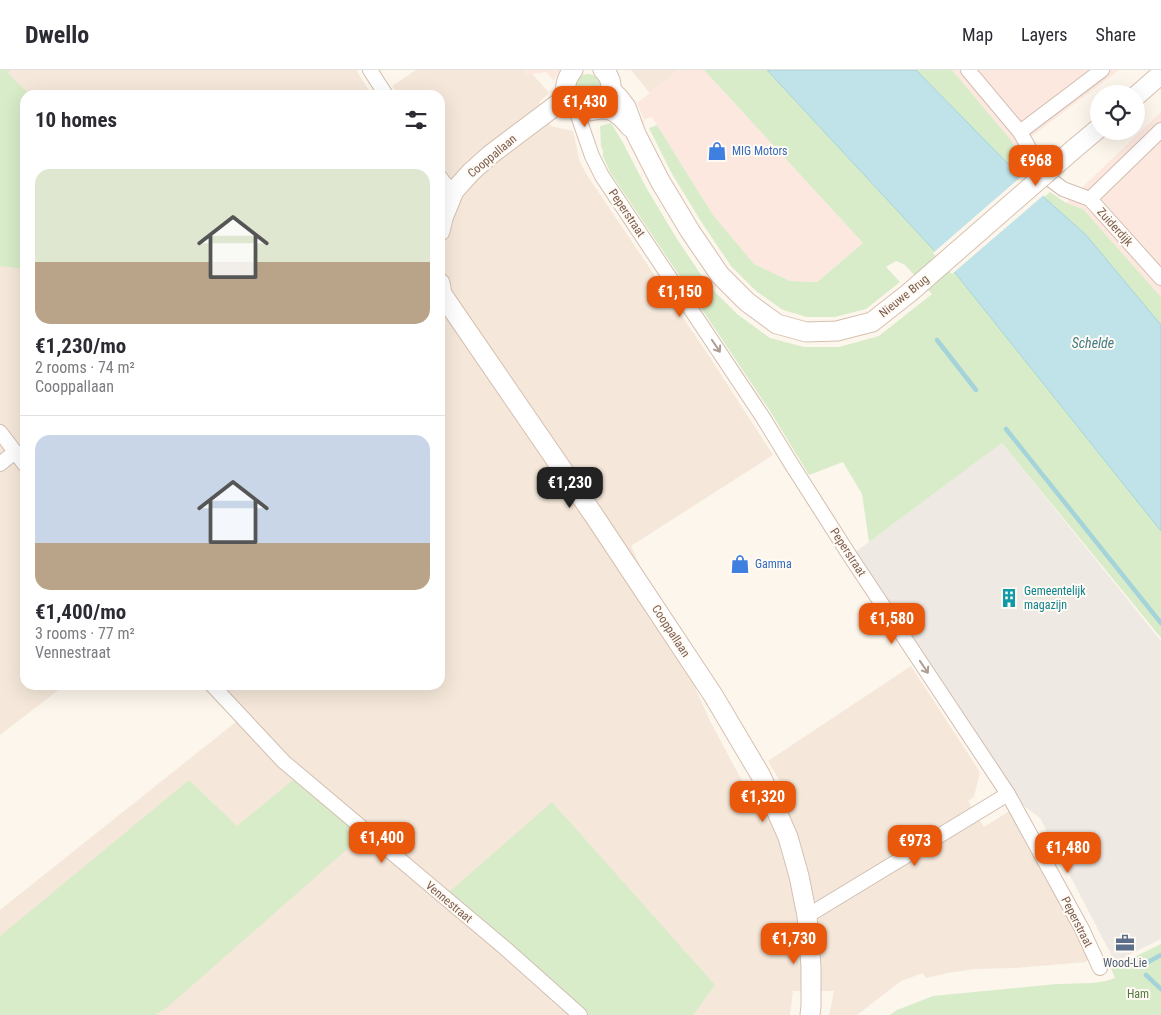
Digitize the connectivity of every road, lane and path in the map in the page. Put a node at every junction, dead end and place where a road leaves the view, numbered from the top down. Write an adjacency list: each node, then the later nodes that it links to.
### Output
1 (370, 70): 8 (street)
2 (573, 70): 10 (street)
3 (603, 70): 9 (street, Nieuwe Brug)
4 (968, 70): 12 (street, Zuiderdijk)
5 (1102, 70): 12 (street)
6 (1161, 74): 7 (street)
7 (1145, 88)
8 (383, 90)
9 (612, 90): 10 (street); 13 (street, Nieuwe Brug)
10 (583, 106): 13 (street, Nieuwe Brug); 16 (street, Cooppallaan); 26 (street, Peperstraat, one-way to 26)
11 (1161, 130): 17 (street)
12 (1020, 132): 17 (street, Zuiderdijk)
13 (636, 134): 14 (street, Nieuwe Brug, bridge)
14 (1090, 136)
15 (445, 184): 16 (street)
16 (454, 191): 18 (street, Cooppallaan)
17 (1090, 199): 19 (street, Zuiderdijk)
18 (445, 213)
19 (1161, 278)
20 (445, 298): 27 (street, Cooppallaan)
21 (0, 432): 22 (street)
22 (15, 452): 23 (street); 24 (street)
23 (20, 458)
24 (0, 464)
25 (217, 690): 29 (street, Vennestraat)
26 (1008, 794): 27 (street); 28 (street, Peperstraat)
27 (807, 916): 30 (street, Cooppallaan)
28 (1100, 968)
29 (580, 1015)
30 (810, 1015)

